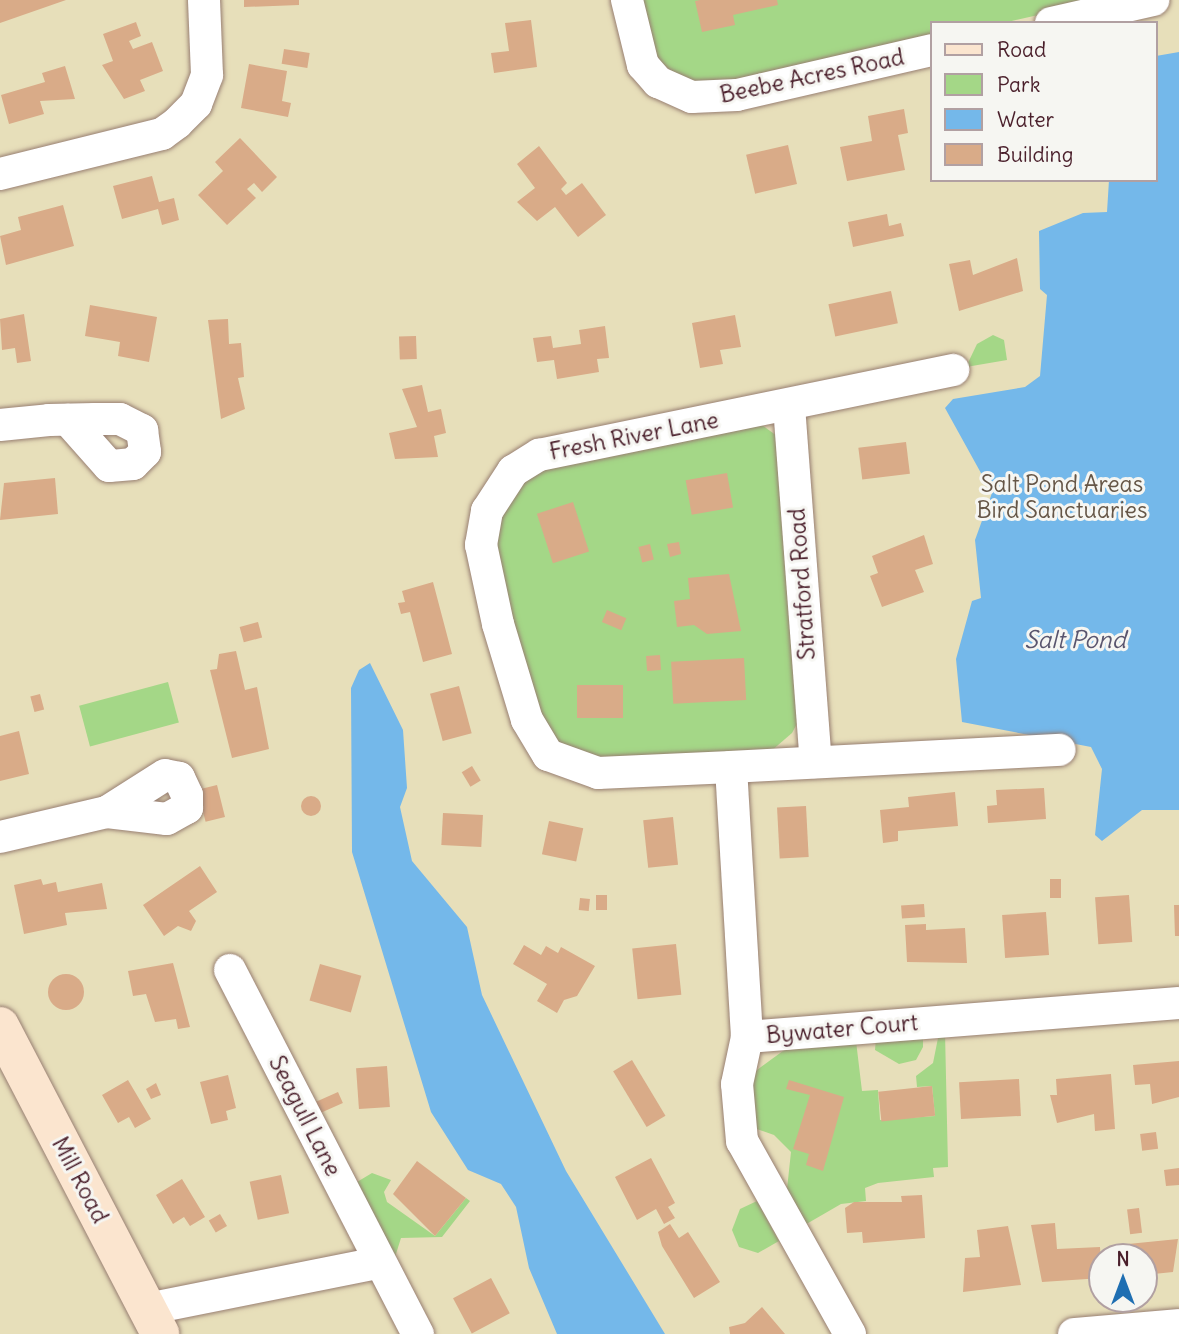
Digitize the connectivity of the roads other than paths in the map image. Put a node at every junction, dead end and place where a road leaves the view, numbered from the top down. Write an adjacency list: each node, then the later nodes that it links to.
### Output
1 (204, 0): 6 (street)
2 (627, 0): 5 (street, Beebe Acres Road)
3 (1153, 0): 4 (street)
4 (1060, 21)
5 (930, 50)
6 (0, 174)
7 (953, 370): 8 (street, Fresh River Lane)
8 (789, 406): 12 (street, Stratford Road); 13 (street, Fresh River Lane)
9 (68, 420): 10 (street)
10 (0, 425)
11 (1060, 750): 12 (street, Fresh River Lane)
12 (816, 762): 13 (street, Fresh River Lane)
13 (731, 767): 19 (street)
14 (107, 813): 15 (street)
15 (0, 837)
16 (230, 970): 20 (street, Seagull Lane)
17 (1179, 1003): 19 (street, Bywater Court)
18 (0, 1026): 21 (street, Mill Road)
19 (747, 1037): 24 (street, Bywater Court)
20 (377, 1262): 21 (street); 23 (street, Seagull Lane)
21 (154, 1321)
22 (1179, 1325): 25 (street)
23 (418, 1334)
24 (850, 1334)
25 (1074, 1334)

